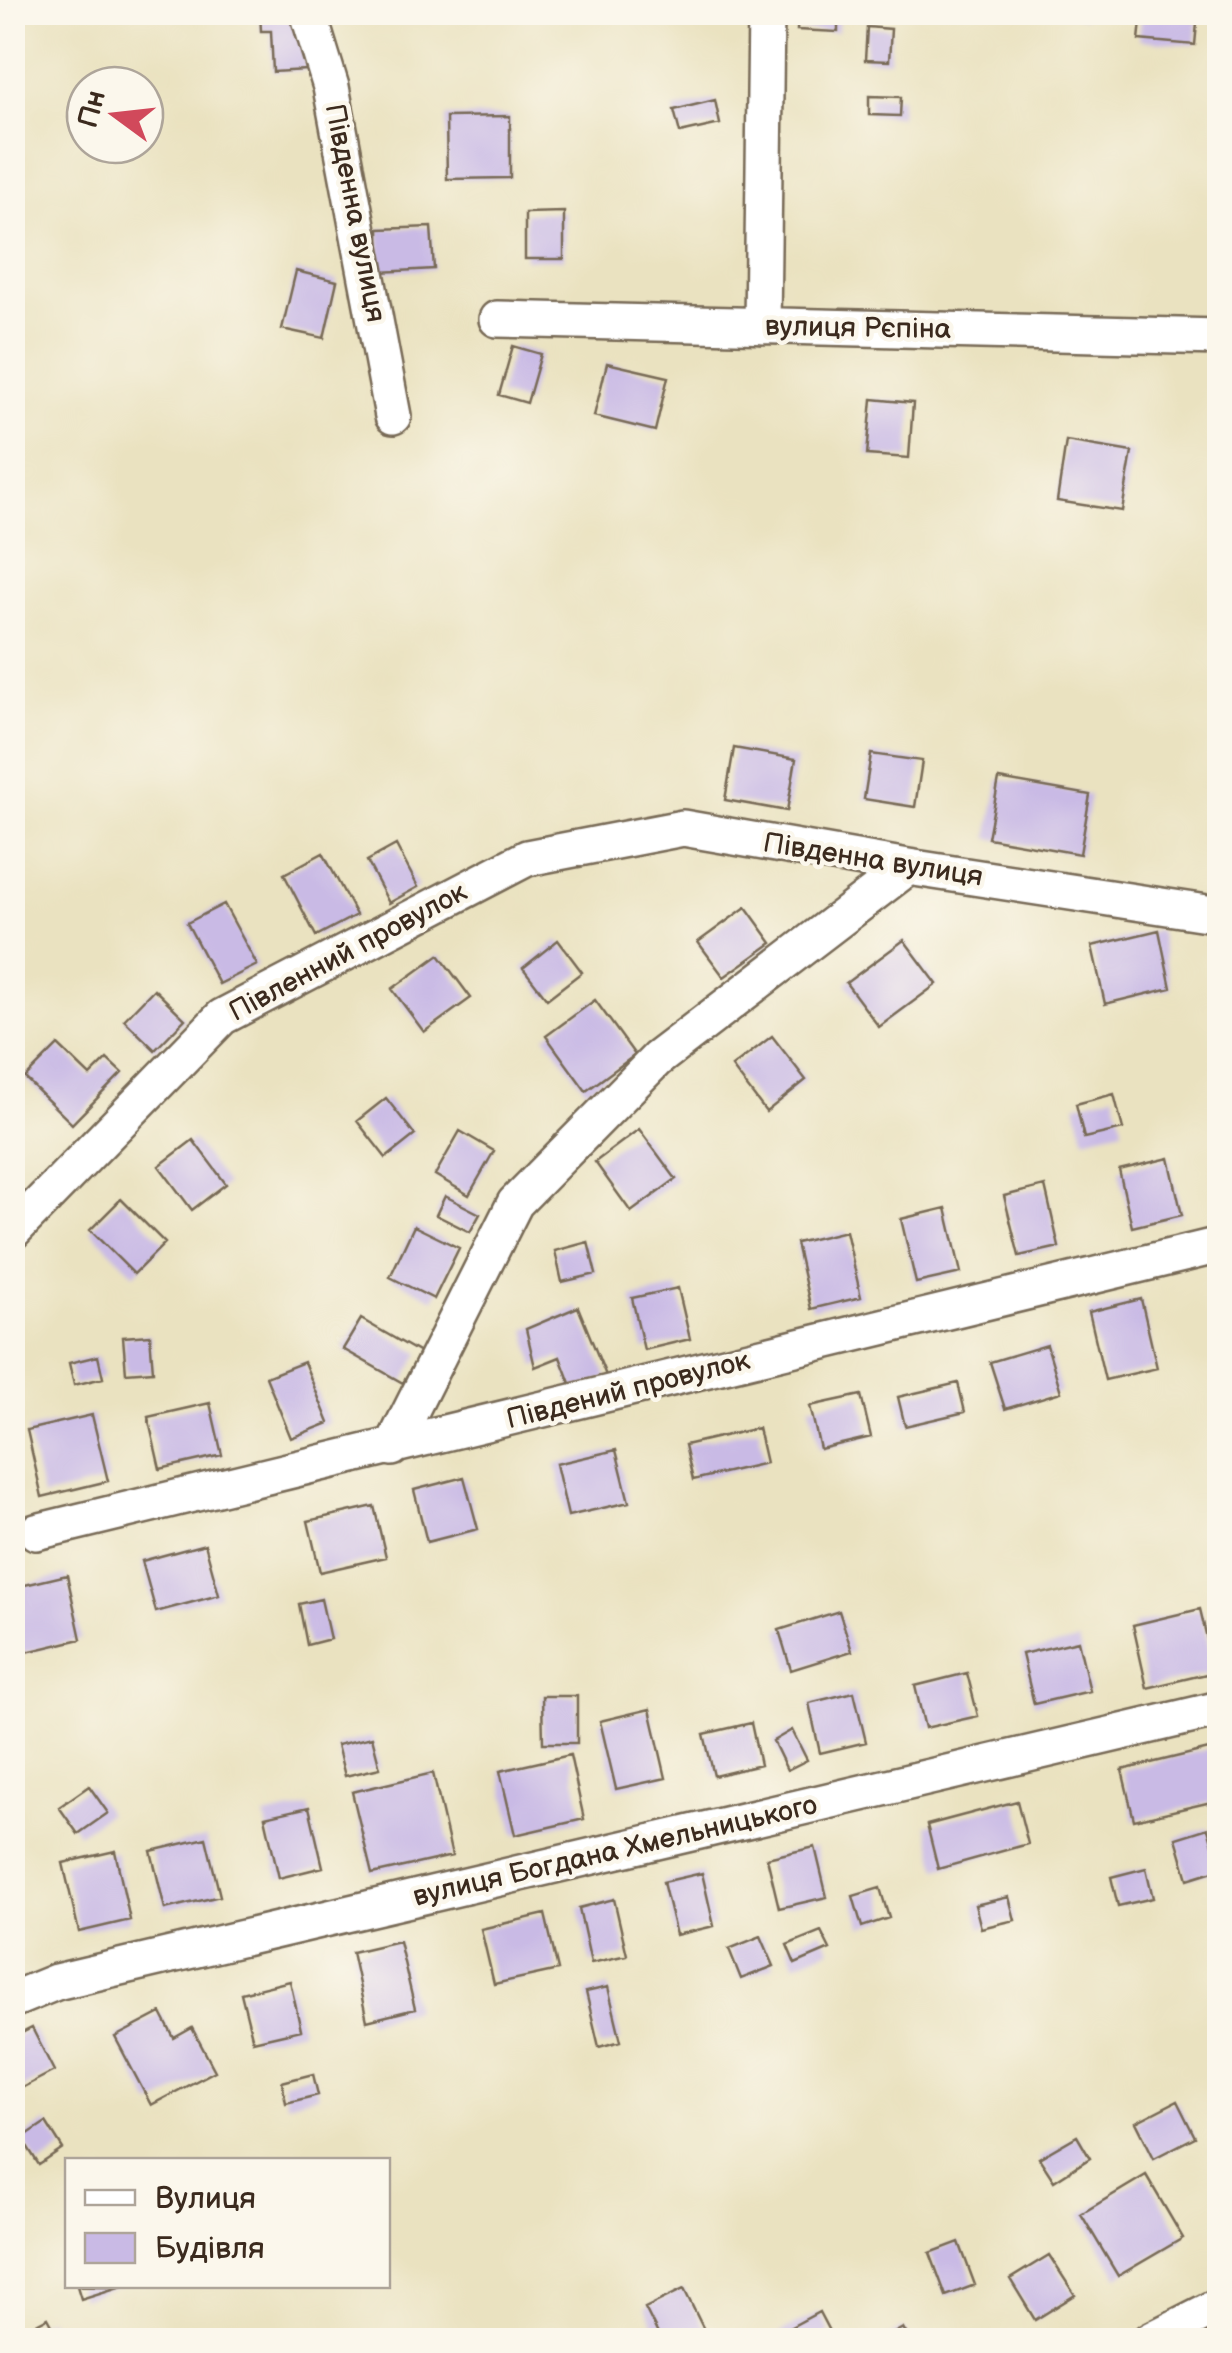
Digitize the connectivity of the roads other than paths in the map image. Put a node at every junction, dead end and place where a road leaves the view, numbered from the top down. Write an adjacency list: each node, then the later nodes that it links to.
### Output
1 (308, 12): 6 (street, Південна вулиця)
2 (766, 12): 4 (street)
3 (497, 319): 4 (street, вулиця Рєпіна)
4 (762, 326): 5 (street, вулиця Рєпіна)
5 (1220, 338)
6 (393, 416)
7 (527, 858): 8 (street, Південна вулиця); 10 (street, Півленний провулок)
8 (908, 867): 9 (street, Південна вулиця); 12 (street)
9 (1220, 915)
10 (12, 1232)
11 (1220, 1245): 12 (street, Південий провулок)
12 (392, 1448): 13 (street, Південий провулок)
13 (36, 1532)
14 (1220, 1709): 15 (street, вулиця Богдана Хмельницького)
15 (12, 2000)
16 (1220, 2304): 17 (street)
17 (1151, 2340)

